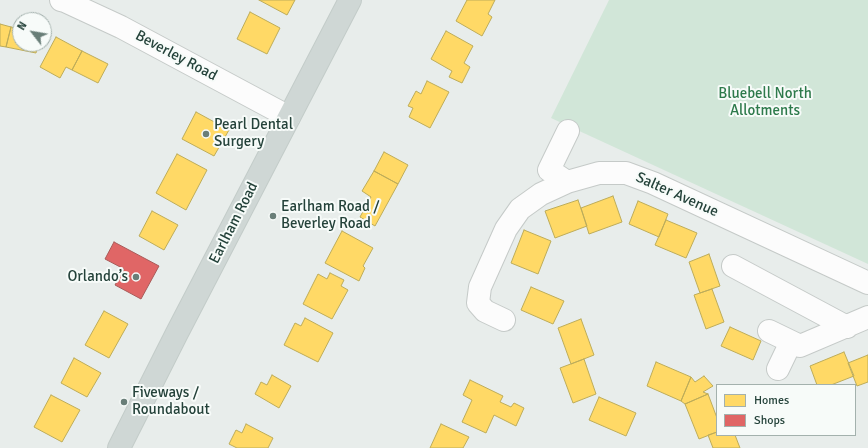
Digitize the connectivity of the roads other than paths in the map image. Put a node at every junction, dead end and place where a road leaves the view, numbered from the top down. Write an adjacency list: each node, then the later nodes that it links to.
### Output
1 (60, 0): 3 (street, Beverley Road)
2 (350, 0): 3 (main road, Earlham Road)
3 (289, 116): 14 (main road, Earlham Road)
4 (568, 131): 5 (street)
5 (567, 182): 7 (street, Salter Avenue); 9 (street, Salter Avenue)
6 (733, 266): 10 (street)
7 (868, 283)
8 (868, 317): 10 (street)
9 (504, 320)
10 (847, 327): 12 (street)
11 (769, 331): 12 (street)
12 (791, 342): 13 (street)
13 (778, 369)
14 (119, 448)

